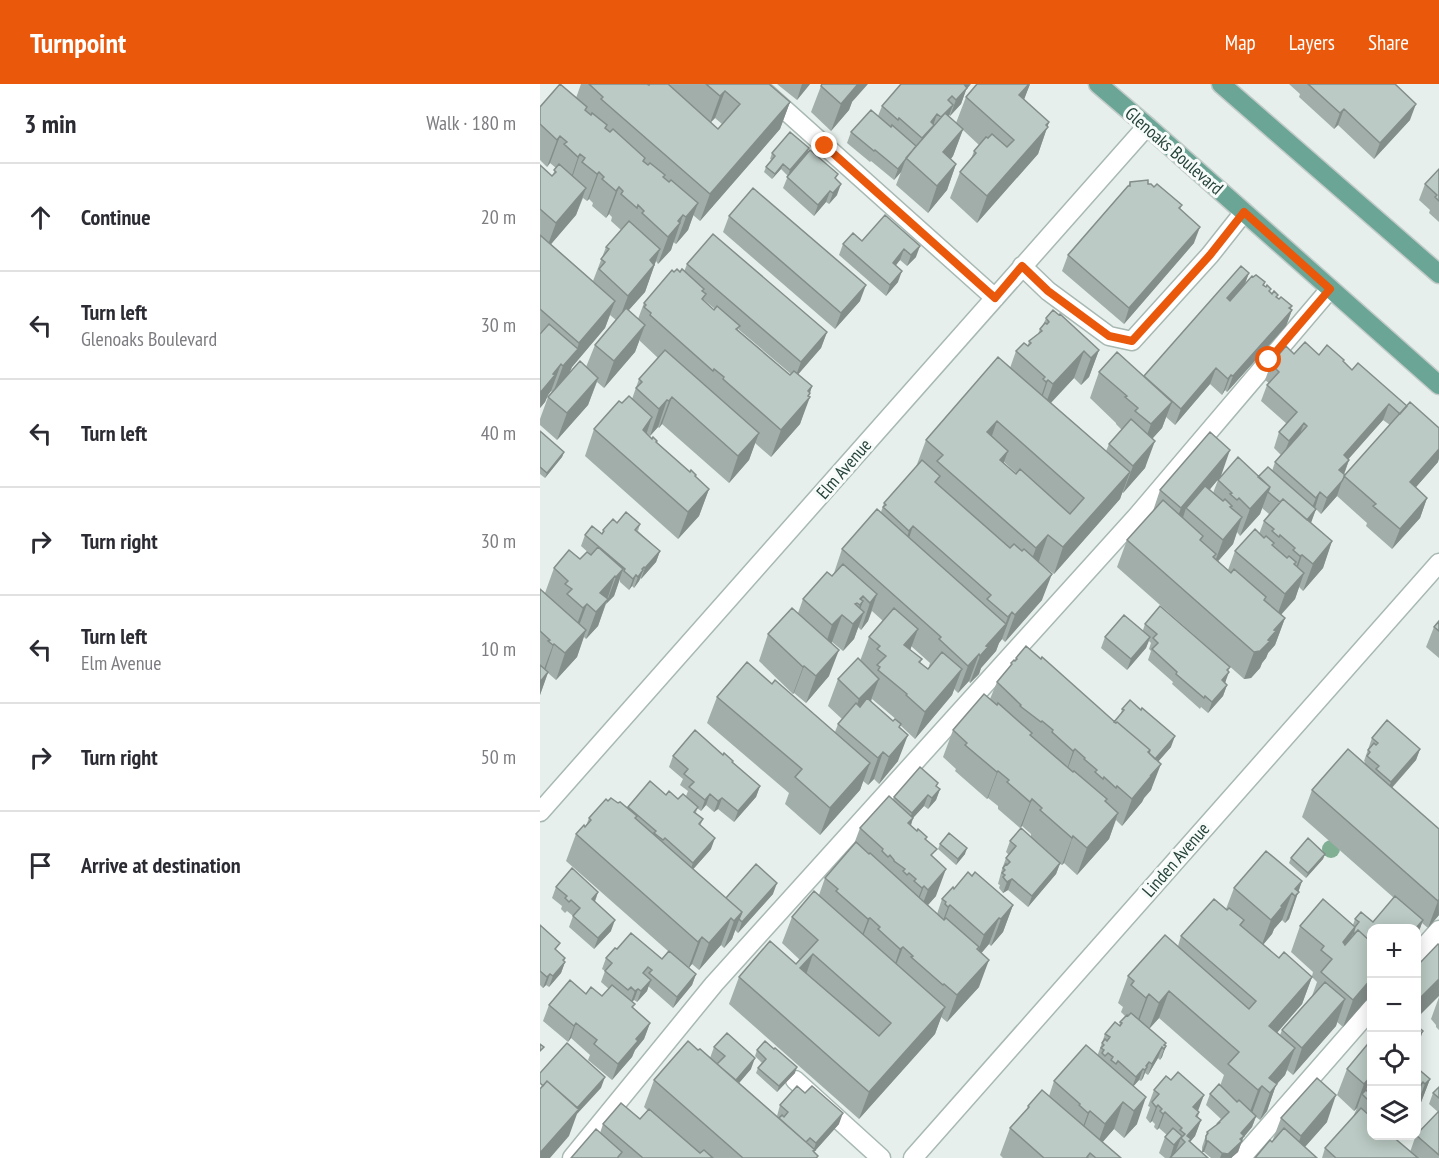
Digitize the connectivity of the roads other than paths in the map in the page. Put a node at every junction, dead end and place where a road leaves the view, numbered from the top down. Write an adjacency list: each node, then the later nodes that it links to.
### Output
1 (756, 84): 9 (street)
2 (1098, 84): 4 (main road, Glenoaks Boulevard)
3 (1221, 84): 7 (main road)
4 (1147, 126): 5 (main road, Glenoaks Boulevard); 6 (street, Elm Avenue)
5 (1244, 212): 6 (street); 8 (main road, Glenoaks Boulevard)
6 (1022, 266): 9 (street, Elm Avenue)
7 (1439, 274)
8 (1330, 289): 10 (main road, Glenoaks Boulevard); 17 (street)
9 (995, 298): 12 (street, Elm Avenue)
10 (1439, 385)
11 (1439, 562): 19 (street, Linden Avenue)
12 (540, 812)
13 (1439, 930): 14 (street)
14 (1421, 950)
15 (1367, 1013): 20 (street)
16 (795, 1080): 18 (street)
17 (572, 1158)
18 (881, 1158)
19 (913, 1158)
20 (1241, 1158)

